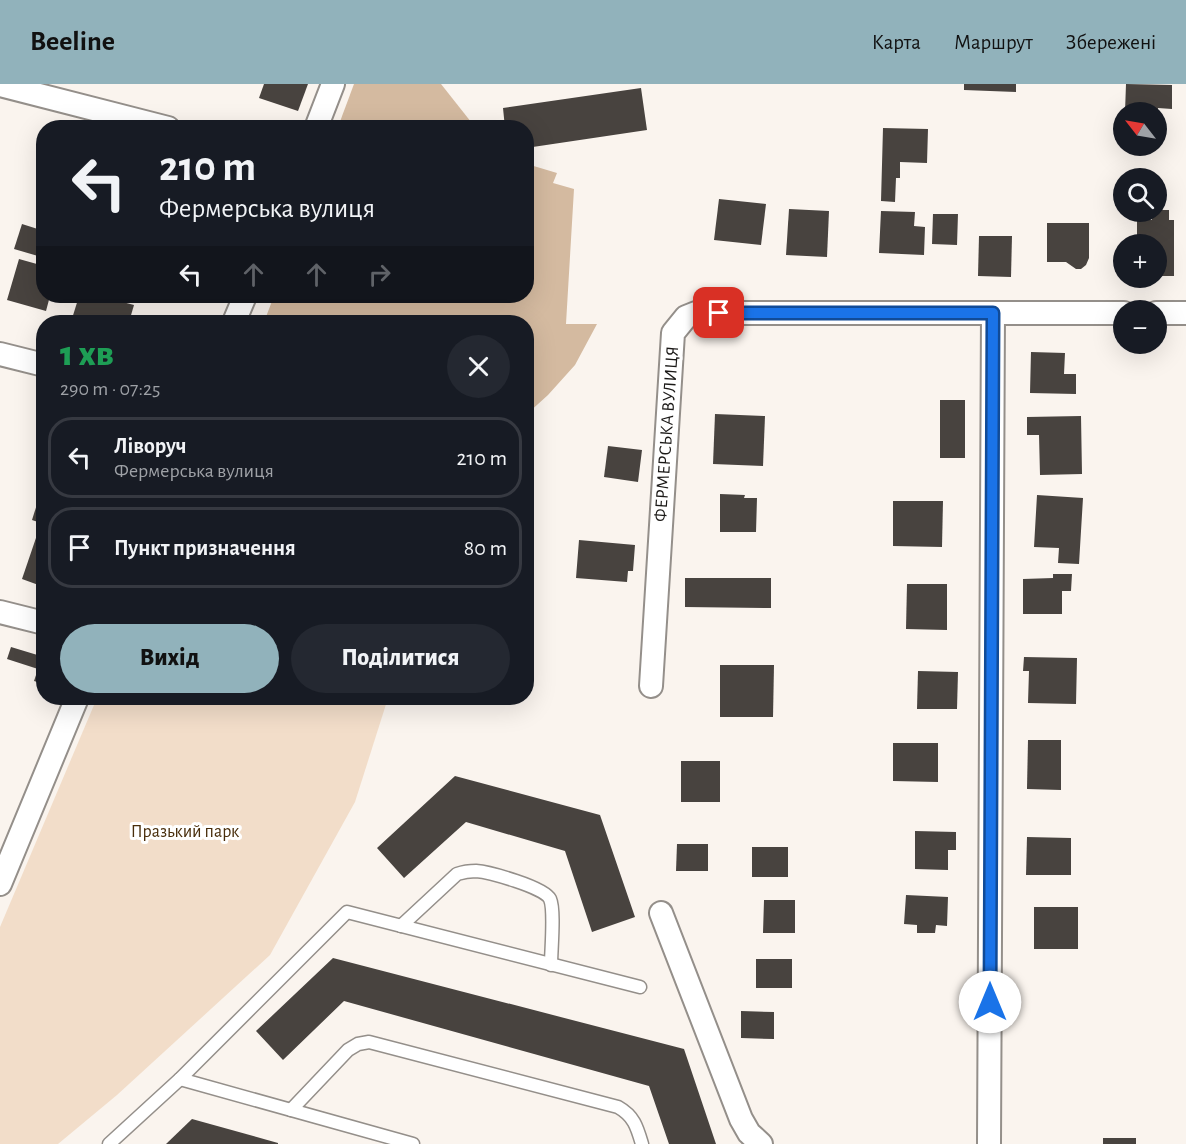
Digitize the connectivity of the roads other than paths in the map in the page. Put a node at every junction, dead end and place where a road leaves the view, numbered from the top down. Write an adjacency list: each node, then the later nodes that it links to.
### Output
1 (333, 84): 4 (street)
2 (0, 85): 3 (street)
3 (137, 120)
4 (319, 120)
5 (993, 313): 6 (street, ФЕРМЕРСЬКА ВУЛИЦЯ); 13 (street, ФЕРМЕРСЬКА ВУЛИЦЯ); 26 (street)
6 (1113, 313)
7 (1167, 313): 8 (street)
8 (1186, 313)
9 (0, 354): 10 (street)
10 (36, 363)
11 (0, 612): 12 (street)
12 (36, 621)
13 (651, 686)
14 (74, 705): 15 (street)
15 (0, 884)
16 (661, 913): 25 (street)
17 (401, 926): 18 (lane); 18 (lane); 20 (lane)
18 (551, 965): 19 (lane)
19 (640, 987)
20 (180, 1078): 21 (lane); 22 (lane)
21 (291, 1110): 23 (lane); 24 (lane)
22 (109, 1144)
23 (413, 1144)
24 (642, 1144)
25 (761, 1144)
26 (989, 1144)

